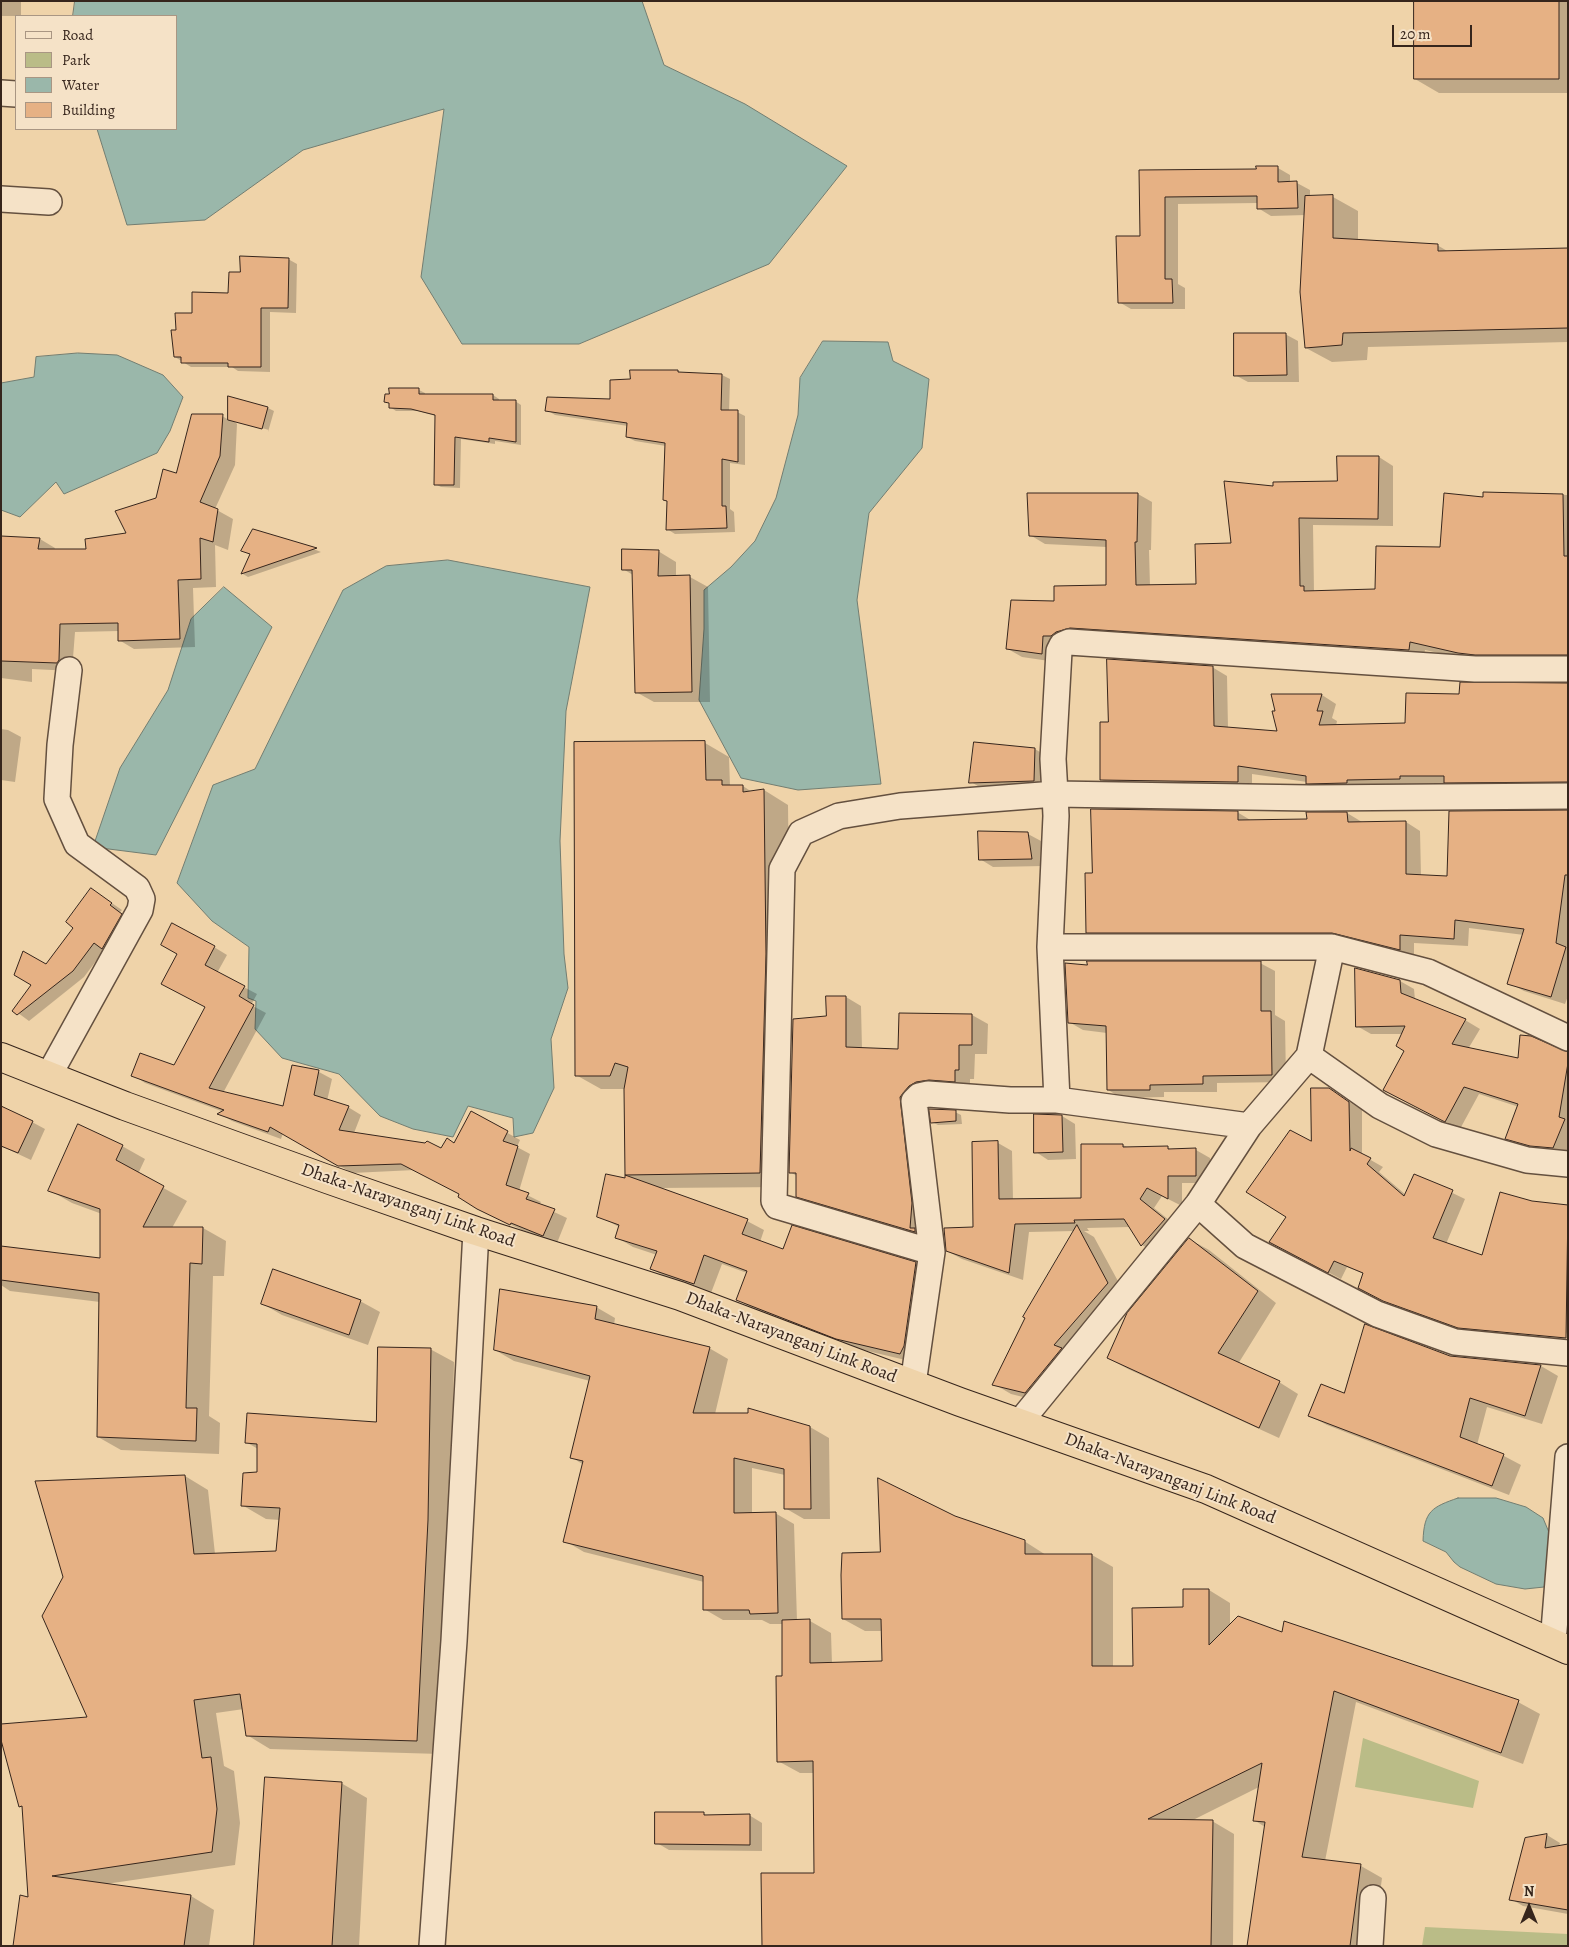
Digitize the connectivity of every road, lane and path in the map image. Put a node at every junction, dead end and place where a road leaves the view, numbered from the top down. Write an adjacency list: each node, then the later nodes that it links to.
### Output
1 (1, 94): 2 (street)
2 (15, 94)
3 (1, 199): 4 (street)
4 (49, 202)
5 (1568, 669): 8 (street)
6 (69, 670): 14 (street)
7 (1568, 796): 8 (street)
8 (1055, 805): 9 (street); 20 (street)
9 (1050, 943): 10 (street); 15 (street)
10 (1332, 947): 11 (street); 12 (street)
11 (1568, 1038)
12 (1309, 1056): 16 (street); 17 (street)
13 (1, 1057): 14 (highway, Dhaka-Narayanganj Link Road)
14 (49, 1075): 19 (highway, Dhaka-Narayanganj Link Road)
15 (1058, 1100): 16 (street); 20 (street)
16 (1249, 1126): 18 (street)
17 (1568, 1164)
18 (1198, 1204): 21 (street); 23 (street)
19 (476, 1231): 22 (highway, Dhaka-Narayanganj Link Road); 27 (street)
20 (932, 1252): 22 (street)
21 (1568, 1353)
22 (913, 1384): 23 (highway, Dhaka-Narayanganj Link Road)
23 (1020, 1422): 25 (highway, Dhaka-Narayanganj Link Road)
24 (1568, 1457): 25 (street)
25 (1561, 1647)
26 (1373, 1898): 28 (street)
27 (432, 1946)
28 (1370, 1946)

